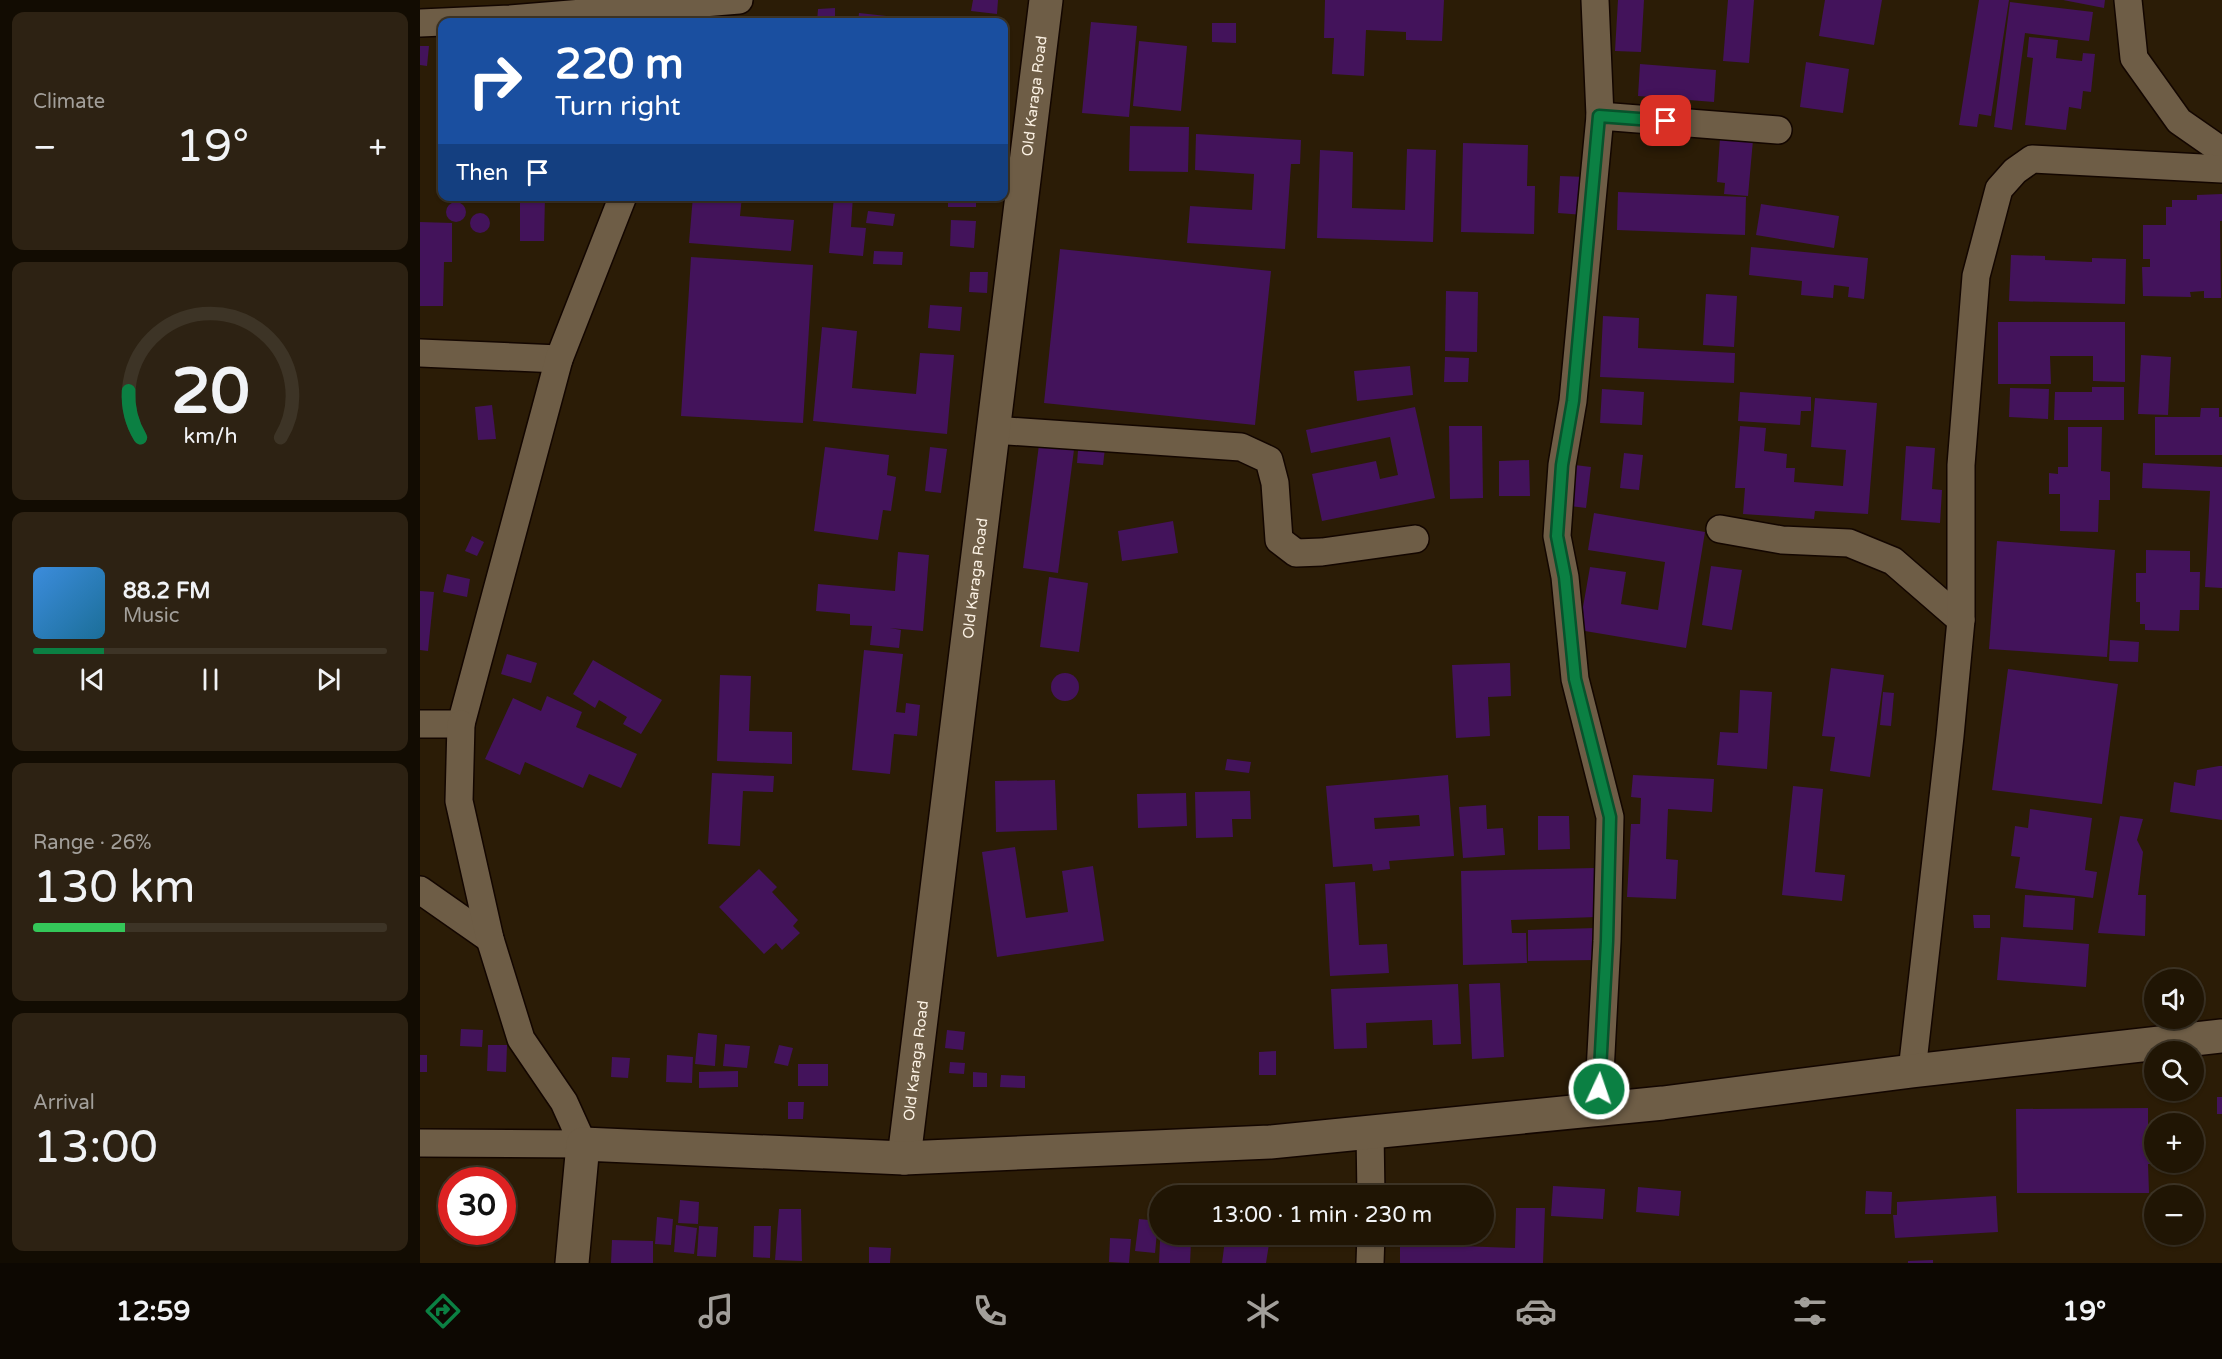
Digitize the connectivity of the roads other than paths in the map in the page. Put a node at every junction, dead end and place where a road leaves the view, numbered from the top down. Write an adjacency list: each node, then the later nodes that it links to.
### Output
1 (731, 0): 2 (street); 6 (street); 7 (street)
2 (739, 0)
3 (1046, 0): 17 (street, Old Karaga Road)
4 (1595, 0): 10 (street)
5 (2128, 0): 12 (street)
6 (522, 18)
7 (720, 18)
8 (438, 22): 9 (street)
9 (420, 23)
10 (1599, 116): 11 (street); 27 (street)
11 (1778, 130)
12 (2222, 151)
13 (2222, 169): 20 (street)
14 (621, 201): 16 (street)
15 (420, 353): 16 (street)
16 (559, 358): 22 (street)
17 (993, 430): 19 (street); 31 (street, Old Karaga Road)
18 (1720, 529): 20 (street)
19 (1415, 539)
20 (1961, 620): 26 (street)
21 (420, 724): 22 (street)
22 (461, 724): 24 (street)
23 (420, 890): 24 (street)
24 (490, 939): 30 (street)
25 (2222, 1036): 26 (street)
26 (1912, 1071): 27 (street)
27 (1598, 1110): 28 (street)
28 (1370, 1132): 31 (street); 32 (street)
29 (420, 1143): 30 (street)
30 (583, 1144): 31 (street); 34 (street)
31 (904, 1158)
32 (1371, 1185)
33 (1371, 1245): 35 (street)
34 (572, 1263)
35 (1370, 1263)

